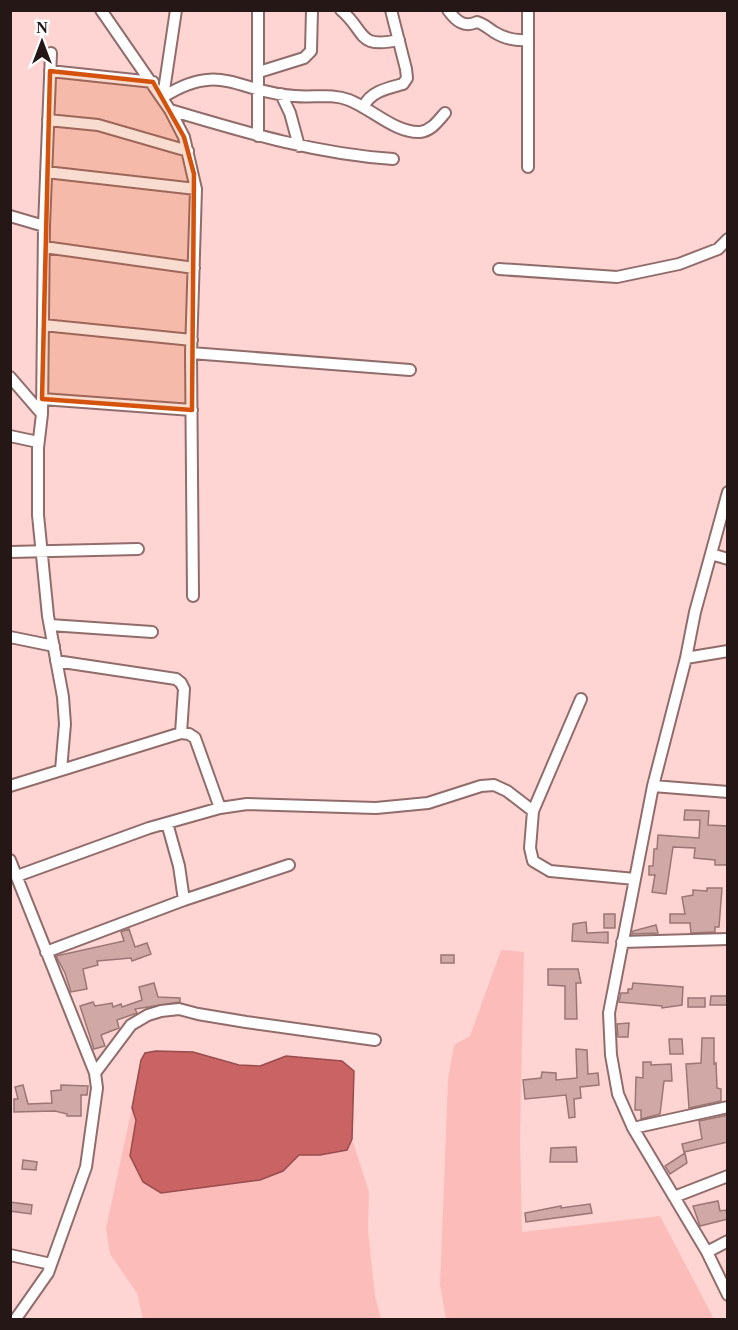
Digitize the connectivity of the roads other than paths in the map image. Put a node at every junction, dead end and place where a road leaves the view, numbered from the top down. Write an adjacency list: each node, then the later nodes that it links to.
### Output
1 (101, 10): 14 (street)
2 (176, 10): 17 (street)
3 (258, 10): 13 (street)
4 (312, 10): 13 (street)
5 (341, 10): 9 (street)
6 (391, 10): 9 (street)
7 (448, 10): 10 (street)
8 (528, 10): 10 (street)
9 (399, 40): 18 (street)
10 (528, 40): 26 (street)
11 (51, 53): 12 (street)
12 (50, 71): 14 (street); 21 (street)
13 (259, 72): 15 (street)
14 (153, 82): 17 (street)
15 (259, 90): 16 (street); 17 (street); 22 (street)
16 (281, 94): 18 (street); 23 (street)
17 (163, 97): 19 (street)
18 (364, 106): 20 (street)
19 (170, 110): 22 (street); 24 (street)
20 (445, 113)
21 (48, 120): 24 (street); 27 (street)
22 (258, 136): 23 (street)
23 (299, 146): 25 (street)
24 (188, 151): 28 (street)
25 (393, 159)
26 (528, 167)
27 (46, 172): 28 (street); 30 (street)
28 (196, 189): 33 (street)
29 (10, 216): 30 (street)
30 (44, 226): 32 (street)
31 (728, 239): 34 (street)
32 (44, 247): 33 (street); 35 (street)
33 (194, 268): 36 (street)
34 (499, 269)
35 (43, 325): 36 (street); 40 (street)
36 (192, 340): 37 (street)
37 (191, 353): 38 (street); 41 (street)
38 (410, 370)
39 (10, 377): 42 (street)
40 (42, 399): 41 (street); 42 (street)
41 (192, 410): 51 (street)
42 (42, 414): 44 (street)
43 (10, 436): 44 (street)
44 (38, 442): 48 (street)
45 (728, 492): 49 (street)
46 (138, 549): 48 (street)
47 (10, 552): 48 (street)
48 (41, 552): 52 (street)
49 (711, 555): 50 (street); 57 (street)
50 (728, 559)
51 (193, 596)
52 (50, 625): 53 (street); 55 (street)
53 (152, 632)
54 (10, 638): 55 (street)
55 (54, 646): 58 (street)
56 (728, 651): 57 (street)
57 (686, 658): 63 (street)
58 (56, 660): 60 (street); 61 (street)
59 (581, 699): 66 (street)
60 (181, 733): 61 (street); 65 (street)
61 (62, 770): 62 (street)
62 (10, 786)
63 (653, 786): 64 (street); 71 (street)
64 (728, 792)
65 (220, 808): 66 (street); 67 (street)
66 (533, 811): 71 (street)
67 (167, 823): 70 (street); 72 (street)
68 (10, 860): 70 (street)
69 (290, 865): 72 (street)
70 (17, 876): 75 (street)
71 (635, 879): 74 (street)
72 (184, 900): 75 (street)
73 (728, 939): 74 (street)
74 (622, 942): 79 (street)
75 (46, 952): 77 (street)
76 (375, 1040): 77 (street)
77 (95, 1073): 85 (street)
78 (728, 1107): 79 (street)
79 (633, 1128): 81 (street)
80 (728, 1176): 81 (street)
81 (674, 1197): 83 (street)
82 (728, 1241): 83 (street)
83 (707, 1252): 86 (street)
84 (10, 1255): 85 (street)
85 (51, 1264): 87 (street)
86 (728, 1295)
87 (15, 1320)

